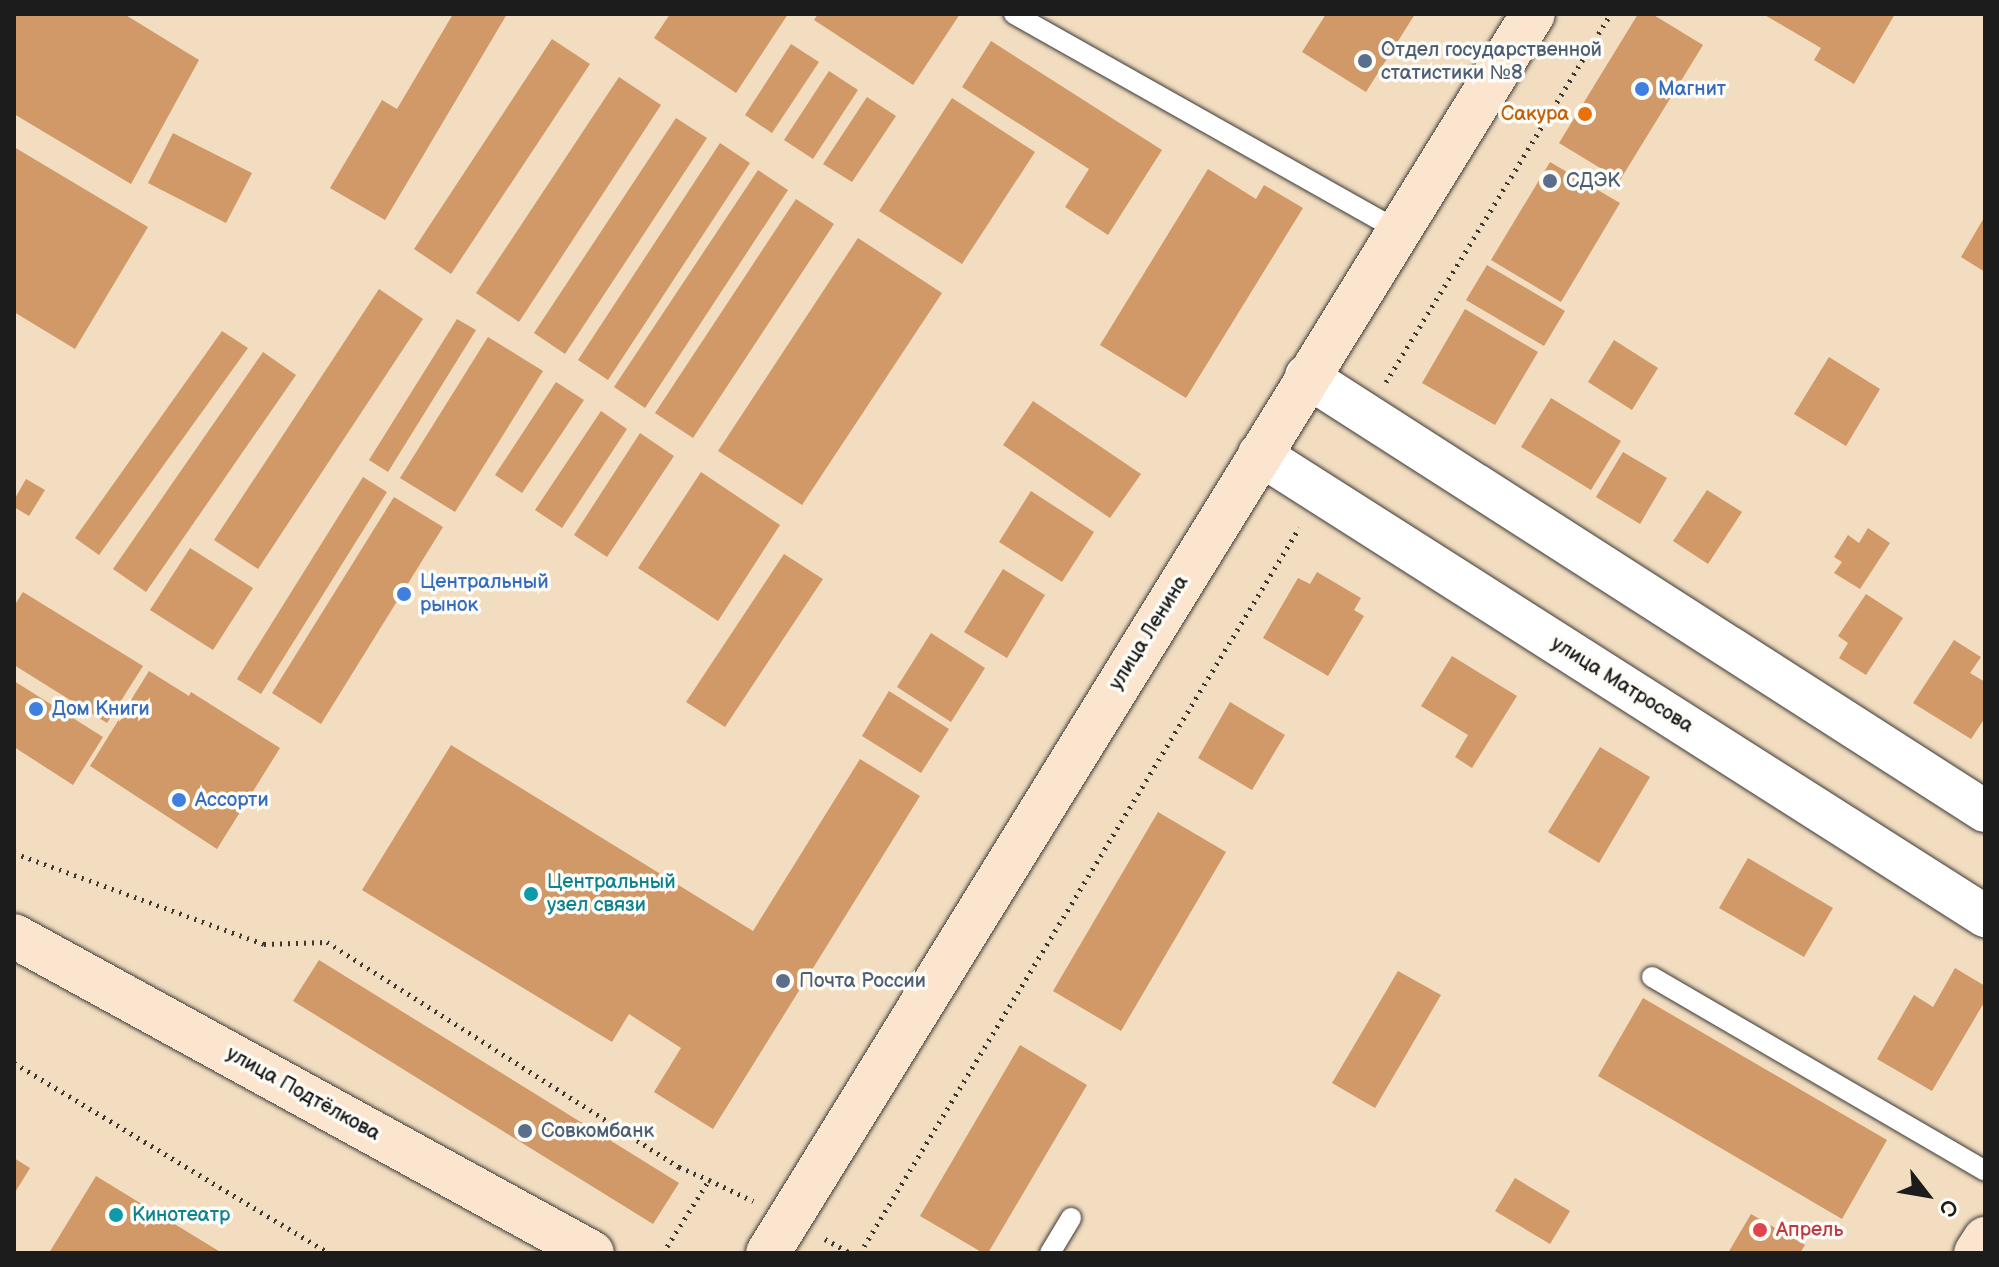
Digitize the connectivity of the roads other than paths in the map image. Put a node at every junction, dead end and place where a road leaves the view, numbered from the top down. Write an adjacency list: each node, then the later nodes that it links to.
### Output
1 (1014, 14): 3 (lane)
2 (1533, 14): 3 (main road, улица Ленина)
3 (1397, 230): 4 (main road, улица Ленина)
4 (1306, 376): 5 (main road, улица Ленина); 6 (street)
5 (1259, 454): 7 (street, улица Матросова); 12 (main road, улица Ленина)
6 (1985, 811)
7 (1985, 916)
8 (14, 936): 14 (main road, улица Подтёлкова)
9 (1652, 977): 10 (lane)
10 (1985, 1171)
11 (1071, 1218): 15 (lane)
12 (779, 1236)
13 (1985, 1239): 16 (main road)
14 (592, 1253)
15 (1050, 1253)
16 (1976, 1253)

